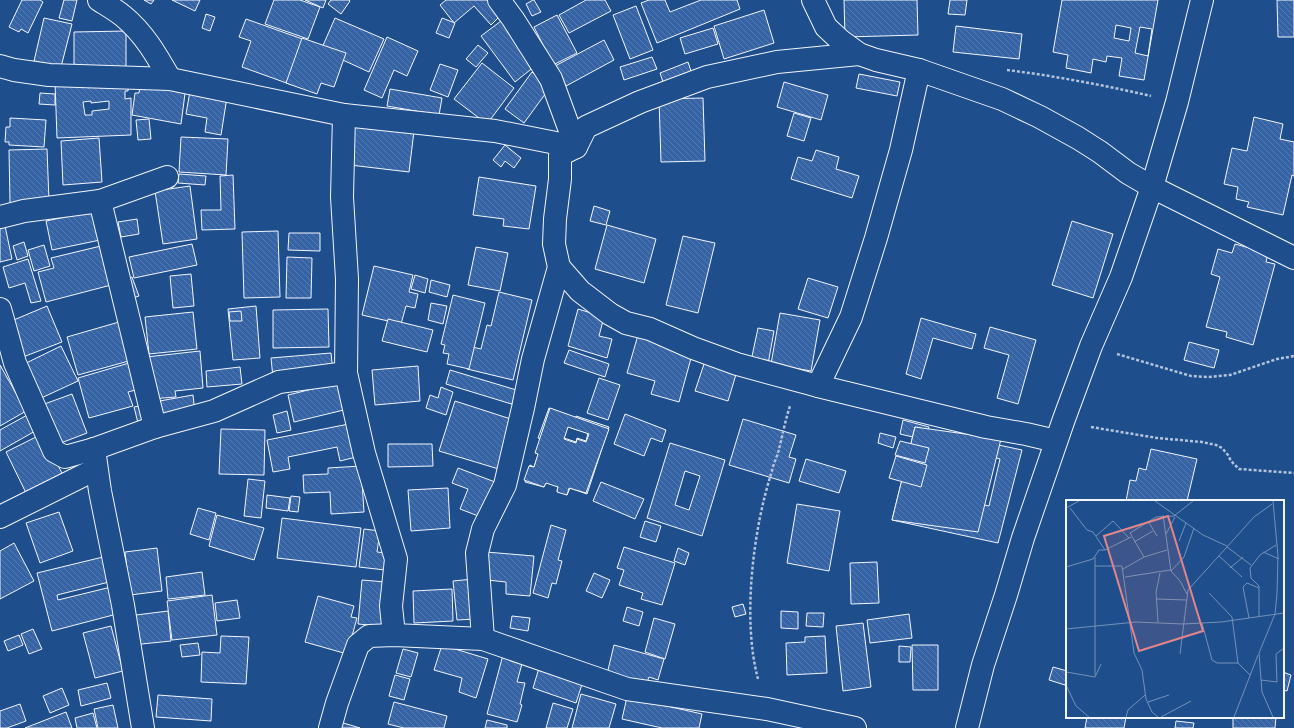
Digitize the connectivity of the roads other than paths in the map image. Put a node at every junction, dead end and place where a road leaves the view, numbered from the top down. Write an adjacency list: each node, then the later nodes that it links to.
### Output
1 (99, 0): 8 (street)
2 (499, 0): 10 (street)
3 (812, 0): 5 (street)
4 (1202, 0): 12 (street)
5 (859, 54): 7 (street); 10 (street)
6 (0, 66): 8 (street)
7 (919, 70): 12 (street); 19 (street)
8 (170, 79): 9 (street)
9 (344, 115): 10 (street); 18 (street)
10 (576, 147): 16 (street)
11 (167, 178): 13 (street)
12 (1152, 187): 15 (street); 21 (street)
13 (100, 201): 14 (street); 20 (street)
14 (0, 217)
15 (1294, 258)
16 (558, 268): 19 (street); 25 (street)
17 (0, 309): 22 (street)
18 (346, 373): 20 (street); 24 (street)
19 (818, 386): 21 (street)
20 (155, 427): 22 (street)
21 (1056, 441): 29 (street)
22 (95, 459): 23 (street); 26 (street)
23 (0, 517)
24 (394, 635): 25 (street); 27 (street)
25 (483, 639): 28 (street)
26 (143, 728)
27 (330, 728)
28 (855, 728)
29 (967, 728)

